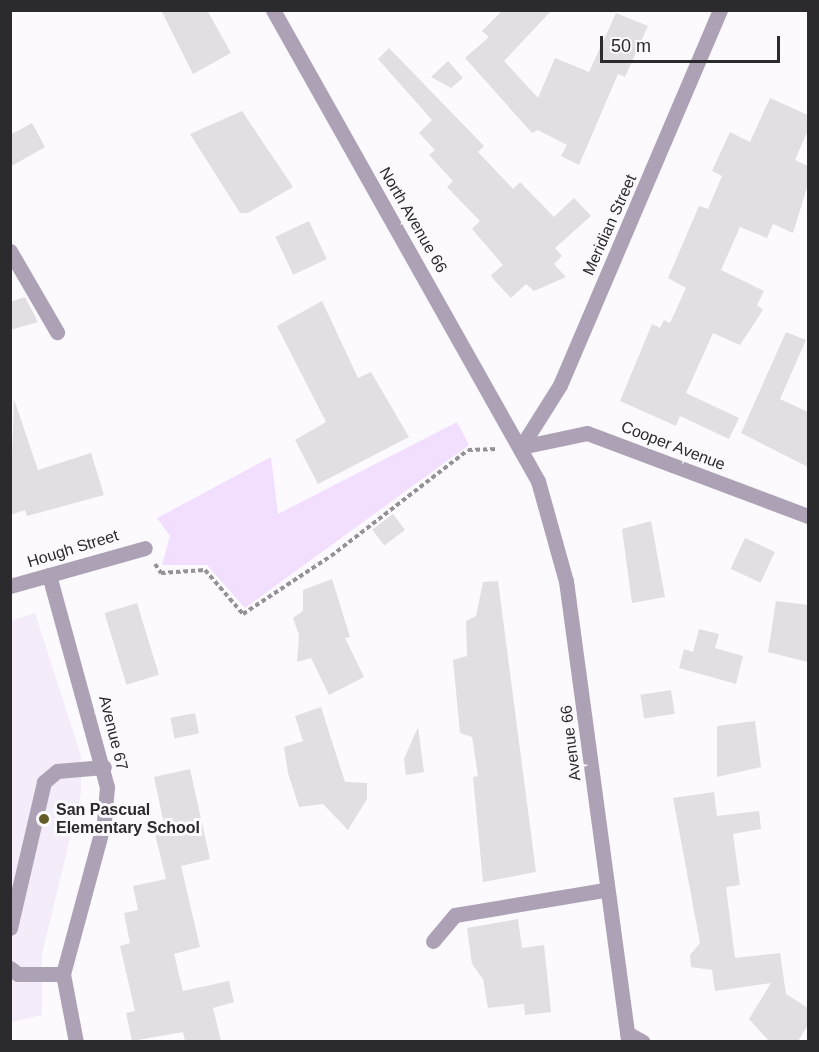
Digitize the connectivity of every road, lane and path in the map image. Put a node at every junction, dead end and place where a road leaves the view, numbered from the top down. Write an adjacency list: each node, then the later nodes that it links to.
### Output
1 (273, 10): 5 (street, North Avenue 66)
2 (720, 10): 5 (street, Meridian Street)
3 (10, 251): 4 (street)
4 (57, 332)
5 (521, 447): 6 (street, Cooper Avenue); 7 (path); 11 (street, Avenue 66)
6 (808, 516)
7 (145, 548): 8 (street, Hough Street)
8 (49, 575): 9 (street, Hough Street); 10 (street, Avenue 67)
9 (10, 586)
10 (104, 767): 12 (street); 15 (street, Avenue 67)
11 (605, 890): 13 (street); 16 (street, Avenue 66)
12 (10, 928)
13 (433, 941)
14 (10, 968): 15 (street)
15 (63, 974): 17 (street, Avenue 67)
16 (628, 1037): 18 (street)
17 (76, 1041)
18 (643, 1041)

